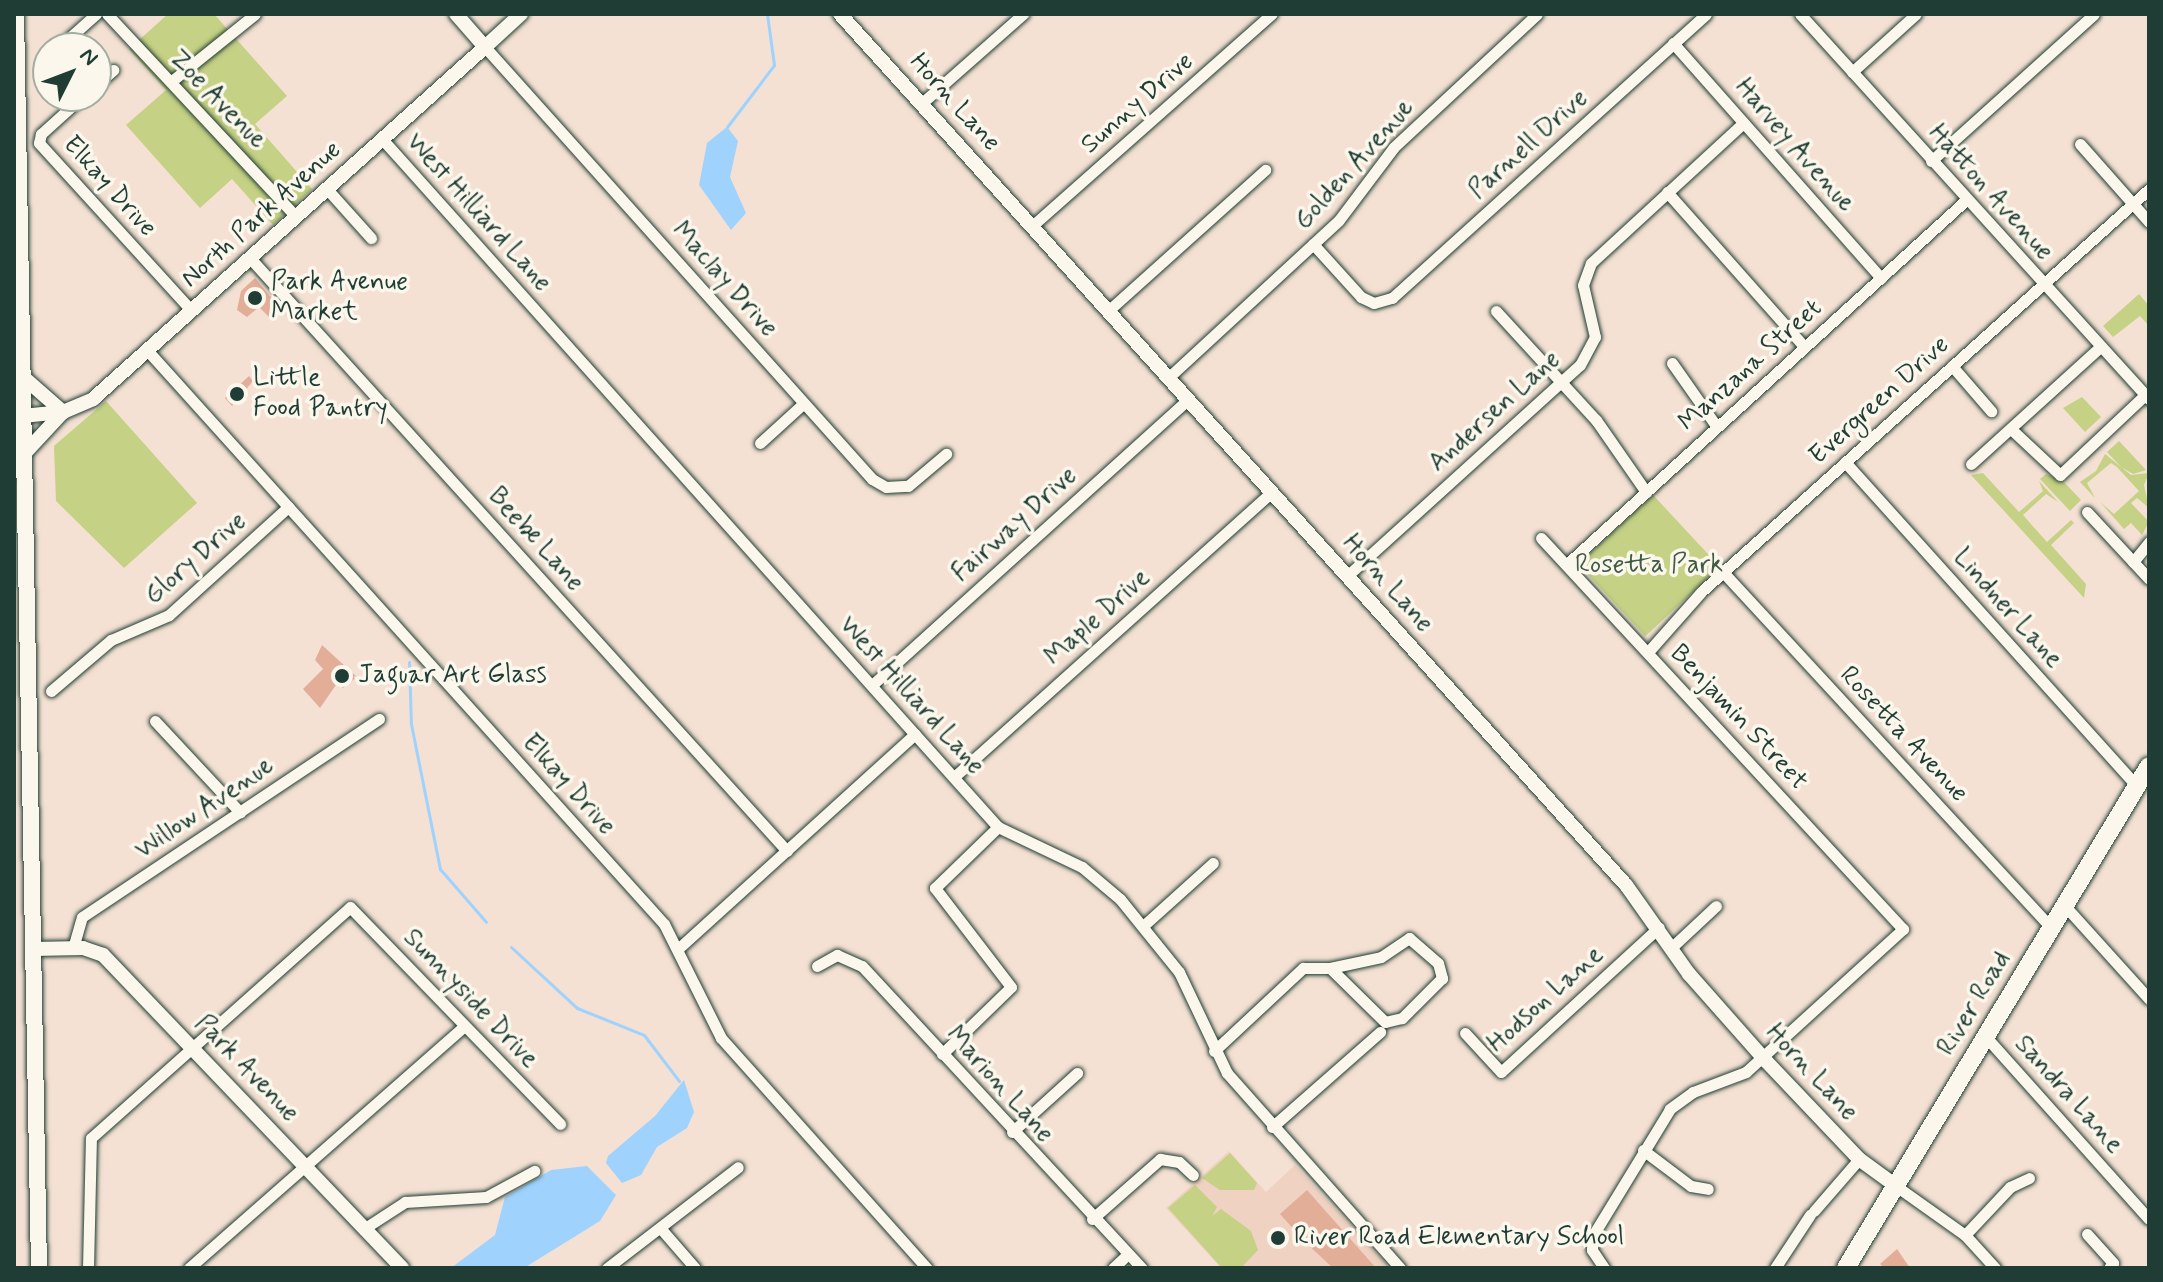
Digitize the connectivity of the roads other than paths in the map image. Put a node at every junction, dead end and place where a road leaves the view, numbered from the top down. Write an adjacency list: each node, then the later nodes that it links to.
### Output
1 (16, 14): 48 (main road)
2 (96, 14): 15 (street)
3 (107, 14): 19 (street, Zoe Avenue)
4 (255, 14): 19 (street)
5 (456, 14): 17 (street)
6 (521, 14): 17 (street)
7 (840, 14): 20 (street, Horn Lane)
8 (1023, 14): 20 (street)
9 (1272, 14): 34 (street, Sunny Drive)
10 (1537, 14): 36 (street, Golden Avenue)
11 (1706, 14): 16 (street, Parnell Drive)
12 (1800, 14): 18 (street, Hatton Avenue)
13 (1916, 14): 18 (street)
14 (2094, 14): 25 (street)
15 (76, 32)
16 (1673, 43): 22 (street, Harvey Avenue); 36 (street, Parnell Drive)
17 (485, 47): 23 (street, North Park Avenue); 53 (street, Maclay Drive)
18 (1852, 72): 25 (street, Hatton Avenue)
19 (173, 80): 32 (street, Zoe Avenue)
20 (922, 103): 34 (street, Horn Lane)
21 (65, 112): 40 (street, Elkay Drive)
22 (1743, 123): 29 (street, Andersen Lane); 38 (street, Harvey Avenue)
23 (383, 140): 27 (street, North Park Avenue); 76 (street, West Hilliard Lane)
24 (2080, 144): 31 (street)
25 (1931, 161): 30 (street, Hatton Avenue)
26 (1265, 170): 41 (street)
27 (327, 189): 32 (street, North Park Avenue); 35 (street)
28 (2149, 189): 31 (street, Evergreen Drive)
29 (1667, 192): 43 (street); 50 (street, Andersen Lane)
30 (1966, 200): 38 (street, Manzana Street); 39 (street, Hatton Avenue)
31 (2133, 203): 33 (street); 39 (street, Evergreen Drive)
32 (296, 217): 37 (street, North Park Avenue)
33 (2149, 222)
34 (1032, 226): 41 (street, Horn Lane)
35 (371, 238)
36 (1313, 244): 49 (street, Golden Avenue)
37 (250, 258): 40 (street, North Park Avenue); 86 (street, Beebe Lane)
38 (1881, 278): 43 (street, Manzana Street)
39 (2042, 285): 44 (street, Hatton Avenue); 47 (street, Evergreen Drive)
40 (191, 310): 45 (street, North Park Avenue)
41 (1109, 310): 49 (street, Horn Lane)
42 (1496, 311): 50 (street)
43 (1803, 345): 57 (street, Manzana Street)
44 (2100, 347): 51 (street, Hatton Avenue); 58 (street)
45 (147, 350): 55 (street, North Park Avenue); 66 (street, Elkay Drive)
46 (1672, 363): 57 (street)
47 (1952, 366): 54 (street); 62 (street, Evergreen Drive)
48 (22, 376): 55 (street); 56 (main road)
49 (1169, 377): 52 (street, Horn Lane)
50 (1561, 382): 65 (street); 73 (street, Andersen Lane)
51 (2147, 397): 58 (street)
52 (1188, 399): 64 (street, Horn Lane); 76 (street, Fairway Drive)
53 (804, 403): 59 (street); 60 (street, Maclay Drive)
54 (1991, 411)
55 (63, 412): 56 (street, North Park Avenue); 61 (street)
56 (22, 416): 61 (main road)
57 (1717, 427): 65 (street, Manzana Street)
58 (2011, 429): 63 (street)
59 (760, 443)
60 (946, 454)
61 (23, 455): 96 (main road)
62 (1845, 462): 72 (street, Evergreen Drive); 83 (street, Lindner Lane)
63 (1971, 464)
64 (1272, 492): 73 (street, Horn Lane); 82 (street, Maple Drive)
65 (1646, 492): 71 (street, Manzana Street)
66 (288, 507): 77 (street, Glory Drive); 93 (street, Elkay Drive)
67 (2087, 512): 70 (street)
68 (1541, 538): 71 (street, Benjamin Street)
69 (2149, 542): 70 (street)
70 (2133, 562): 74 (street)
71 (1566, 565): 75 (street, Benjamin Street)
72 (1723, 572): 75 (street, Evergreen Drive); 92 (street, Rosetta Avenue)
73 (1347, 576): 91 (street, Horn Lane)
74 (2149, 579)
75 (1648, 652): 107 (street, Benjamin Street)
76 (872, 685): 80 (street, West Hilliard Lane)
77 (51, 691)
78 (379, 719): 84 (street, Willow Avenue)
79 (155, 721): 84 (street)
80 (915, 734): 82 (street, West Hilliard Lane); 86 (street)
81 (2149, 766): 83 (main road, River Road)
82 (954, 777): 85 (street, West Hilliard Lane)
83 (2137, 786): 89 (main road, River Road)
84 (240, 812): 95 (street, Willow Avenue)
85 (998, 827): 90 (street, West Hilliard Lane); 106 (street)
86 (787, 851): 93 (street)
87 (1213, 863): 90 (street)
88 (1716, 906): 94 (street)
89 (2065, 906): 92 (main road, River Road); 99 (street)
90 (1143, 926): 105 (street, West Hilliard Lane)
91 (1659, 927): 94 (street, Horn Lane); 102 (street, Hodson Lane)
92 (2052, 928): 103 (main road, River Road)
93 (680, 947): 134 (street, Elkay Drive)
94 (1672, 947): 107 (street, Horn Lane)
95 (73, 948): 96 (street, Park Avenue); 104 (street, Park Avenue)
96 (33, 949): 128 (main road)
97 (817, 966): 106 (street, Marion Lane)
98 (1330, 968): 98 (street); 105 (street)
99 (2149, 999)
100 (463, 1027): 104 (street, Sunnyside Drive); 109 (street, Sunnyside Drive); 114 (street)
101 (1380, 1032): 110 (street)
102 (1465, 1033)
103 (1986, 1037): 119 (main road, River Road); 122 (street, Sandra Lane)
104 (192, 1048): 114 (street, Park Avenue); 129 (street)
105 (1214, 1051): 110 (street, West Hilliard Lane)
106 (942, 1054): 111 (street, Marion Lane)
107 (1763, 1058): 112 (street); 113 (street, Horn Lane)
108 (1077, 1073): 111 (street)
109 (560, 1124)
110 (1272, 1127): 137 (street, West Hilliard Lane)
111 (1012, 1132): 121 (street, Marion Lane)
112 (1643, 1150): 120 (street); 138 (street)
113 (1859, 1159): 119 (street, Horn Lane); 139 (street)
114 (306, 1167): 123 (street, Park Avenue); 130 (street)
115 (738, 1167): 124 (street)
116 (534, 1171): 123 (street)
117 (1193, 1175): 121 (street)
118 (2029, 1178): 126 (street)
119 (1896, 1186): 126 (street); 140 (main road, River Road)
120 (1708, 1189)
121 (1092, 1219): 127 (street, Marion Lane)
122 (2149, 1219)
123 (365, 1228): 131 (street, Park Avenue)
124 (662, 1230): 132 (street); 133 (street)
125 (2087, 1234): 142 (street)
126 (1965, 1235): 141 (street)
127 (1126, 1256): 135 (street); 136 (street, Marion Lane)
128 (39, 1268)
129 (88, 1268)
130 (189, 1268)
131 (402, 1268)
132 (607, 1268)
133 (695, 1268)
134 (927, 1268)
135 (1113, 1268)
136 (1142, 1268)
137 (1400, 1268)
138 (1604, 1268)
139 (1775, 1268)
140 (1846, 1268)
141 (1995, 1268)
142 (2109, 1268)

